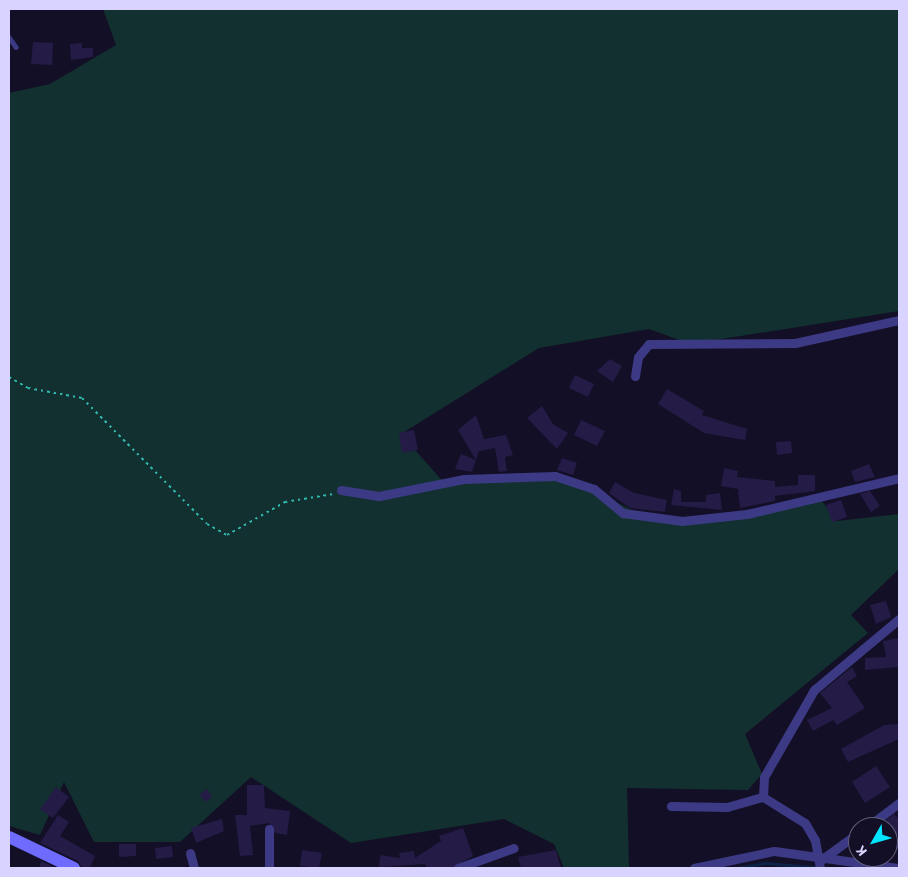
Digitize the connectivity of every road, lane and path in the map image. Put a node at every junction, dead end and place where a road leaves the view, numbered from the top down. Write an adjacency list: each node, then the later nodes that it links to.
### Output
1 (9, 37): 2 (lane)
2 (16, 48)
3 (899, 320): 4 (street)
4 (635, 376)
5 (9, 377): 7 (path)
6 (899, 478): 7 (street)
7 (341, 490)
8 (899, 619): 9 (street)
9 (763, 797): 11 (street); 18 (street)
10 (899, 802): 12 (street)
11 (671, 806)
12 (885, 817)
13 (269, 829): 21 (street)
14 (9, 837): 19 (street)
15 (848, 841): 18 (street)
16 (514, 848): 22 (street)
17 (190, 853): 20 (street)
18 (820, 864): 23 (street); 24 (street)
19 (74, 868)
20 (194, 868)
21 (269, 868)
22 (458, 868)
23 (694, 868)
24 (898, 868)

